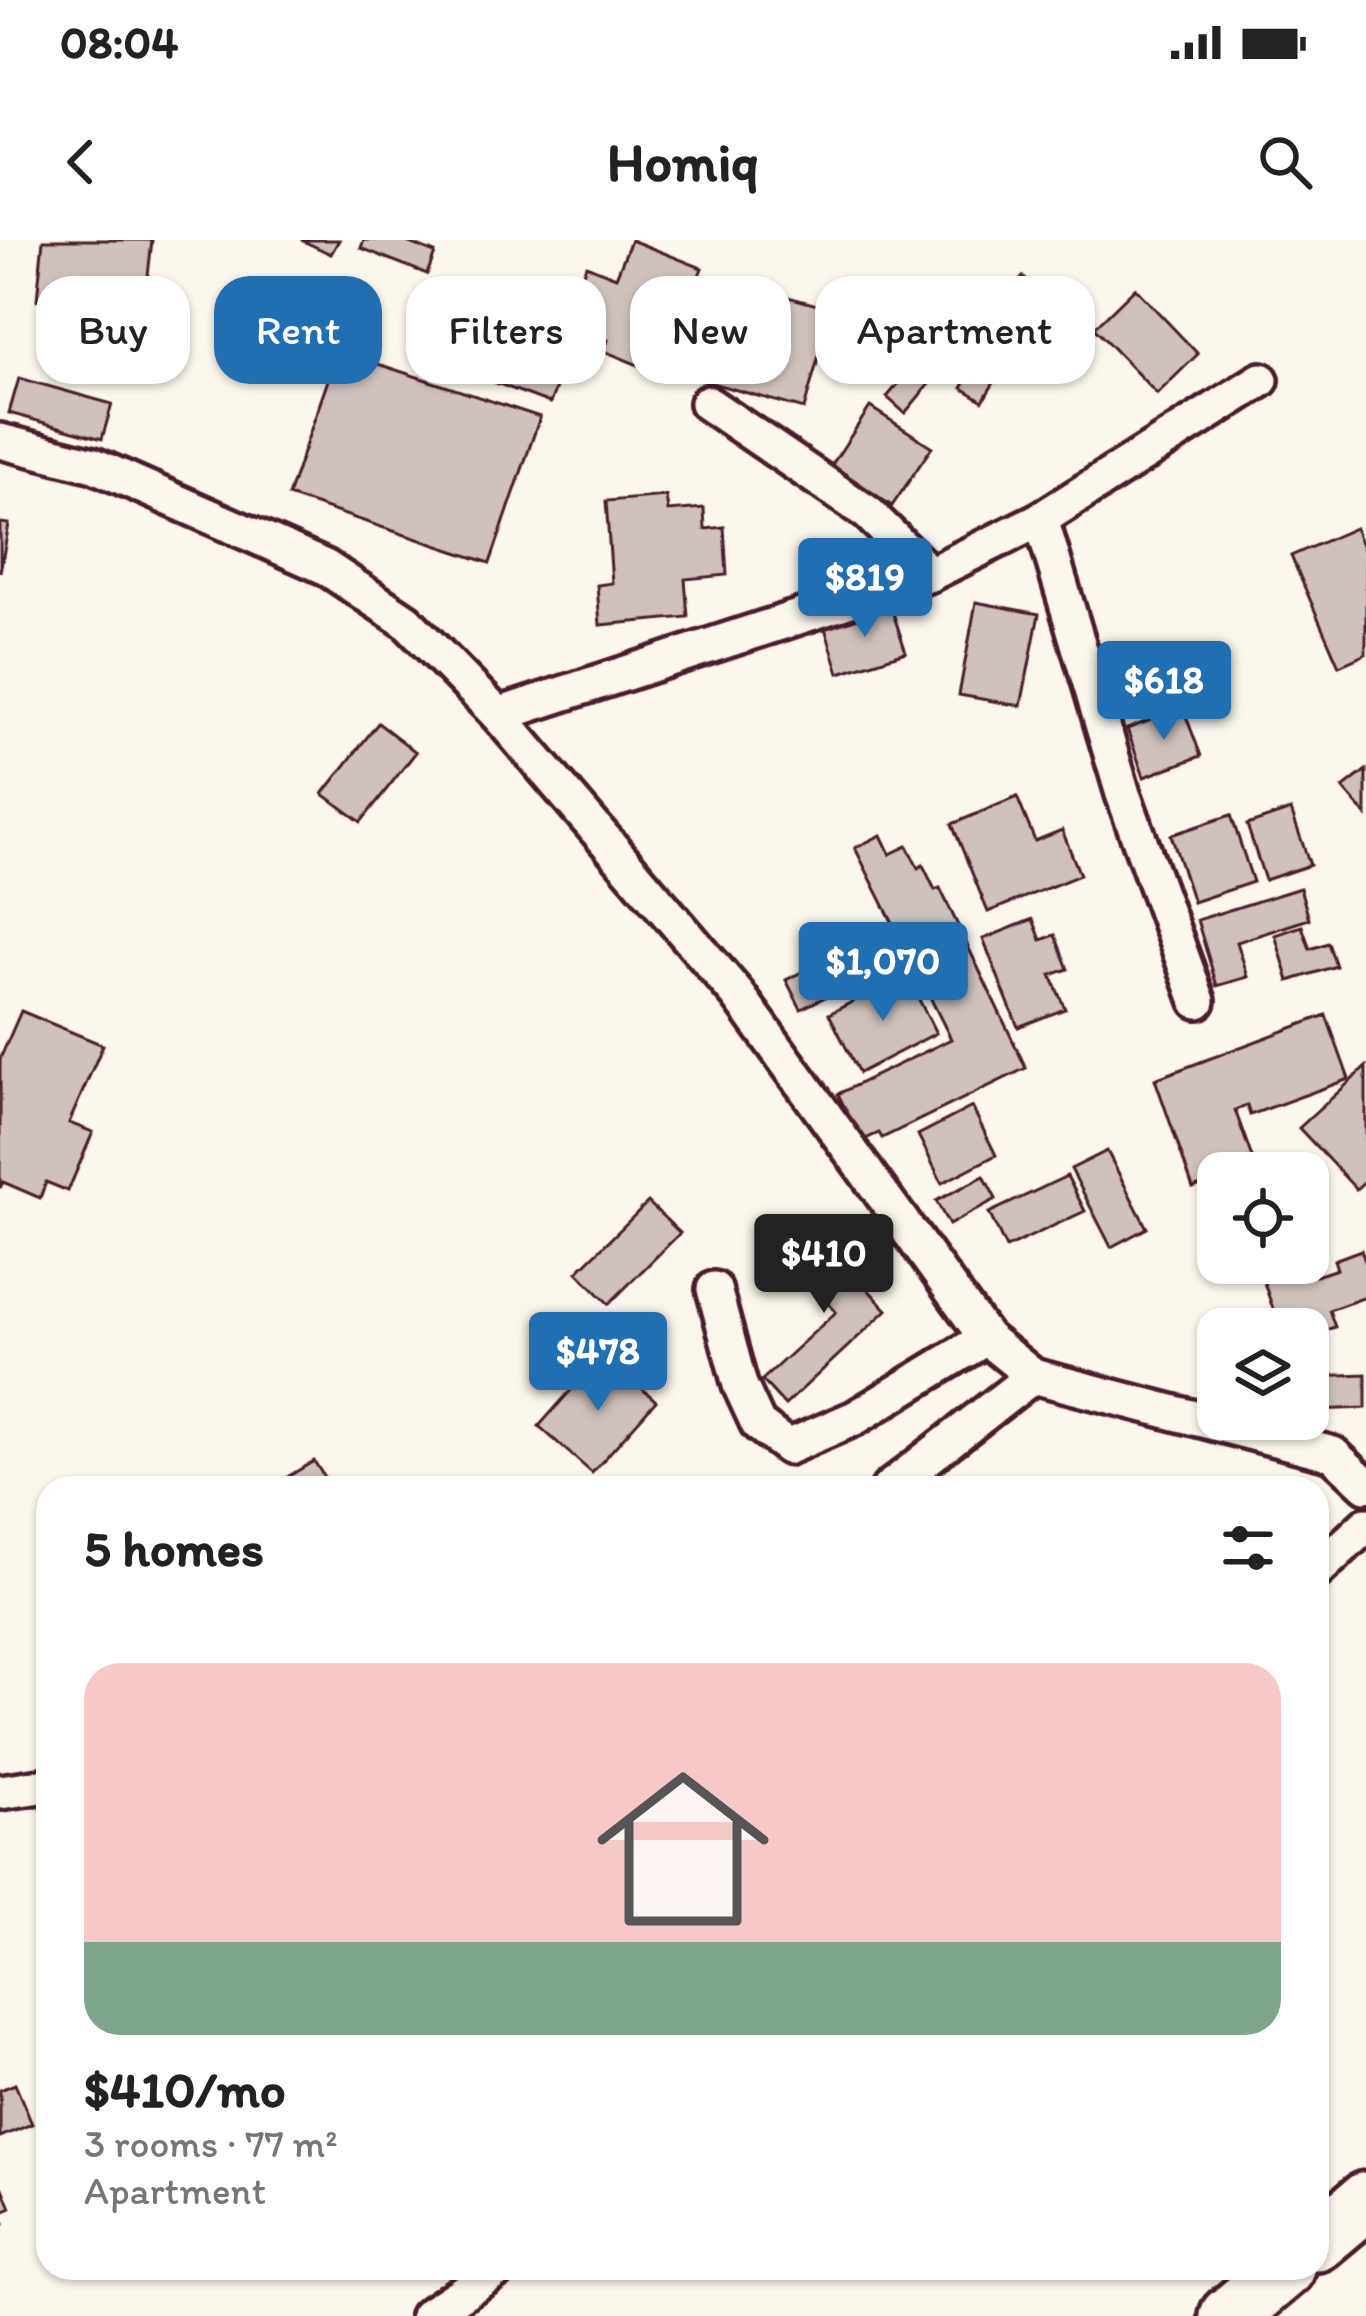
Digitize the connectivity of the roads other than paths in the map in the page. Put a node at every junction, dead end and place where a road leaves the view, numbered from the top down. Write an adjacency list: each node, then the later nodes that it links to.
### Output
1 (1261, 380): 4 (street)
2 (707, 403): 5 (street)
3 (0, 441): 6 (street)
4 (1041, 519): 5 (street); 7 (street)
5 (930, 574): 6 (street)
6 (498, 715): 9 (street)
7 (1198, 1001)
8 (715, 1289): 9 (street)
9 (986, 1338): 10 (street)
10 (1033, 1376): 11 (street); 12 (street)
11 (904, 1476)
12 (1366, 1485)
13 (1366, 1525): 14 (street)
14 (1329, 1560)
15 (36, 1787): 16 (street)
16 (0, 1792)
17 (1366, 2201): 18 (highway)
18 (1329, 2232)
19 (482, 2280): 21 (street)
20 (1272, 2280): 22 (highway)
21 (428, 2316)
22 (1229, 2316)

